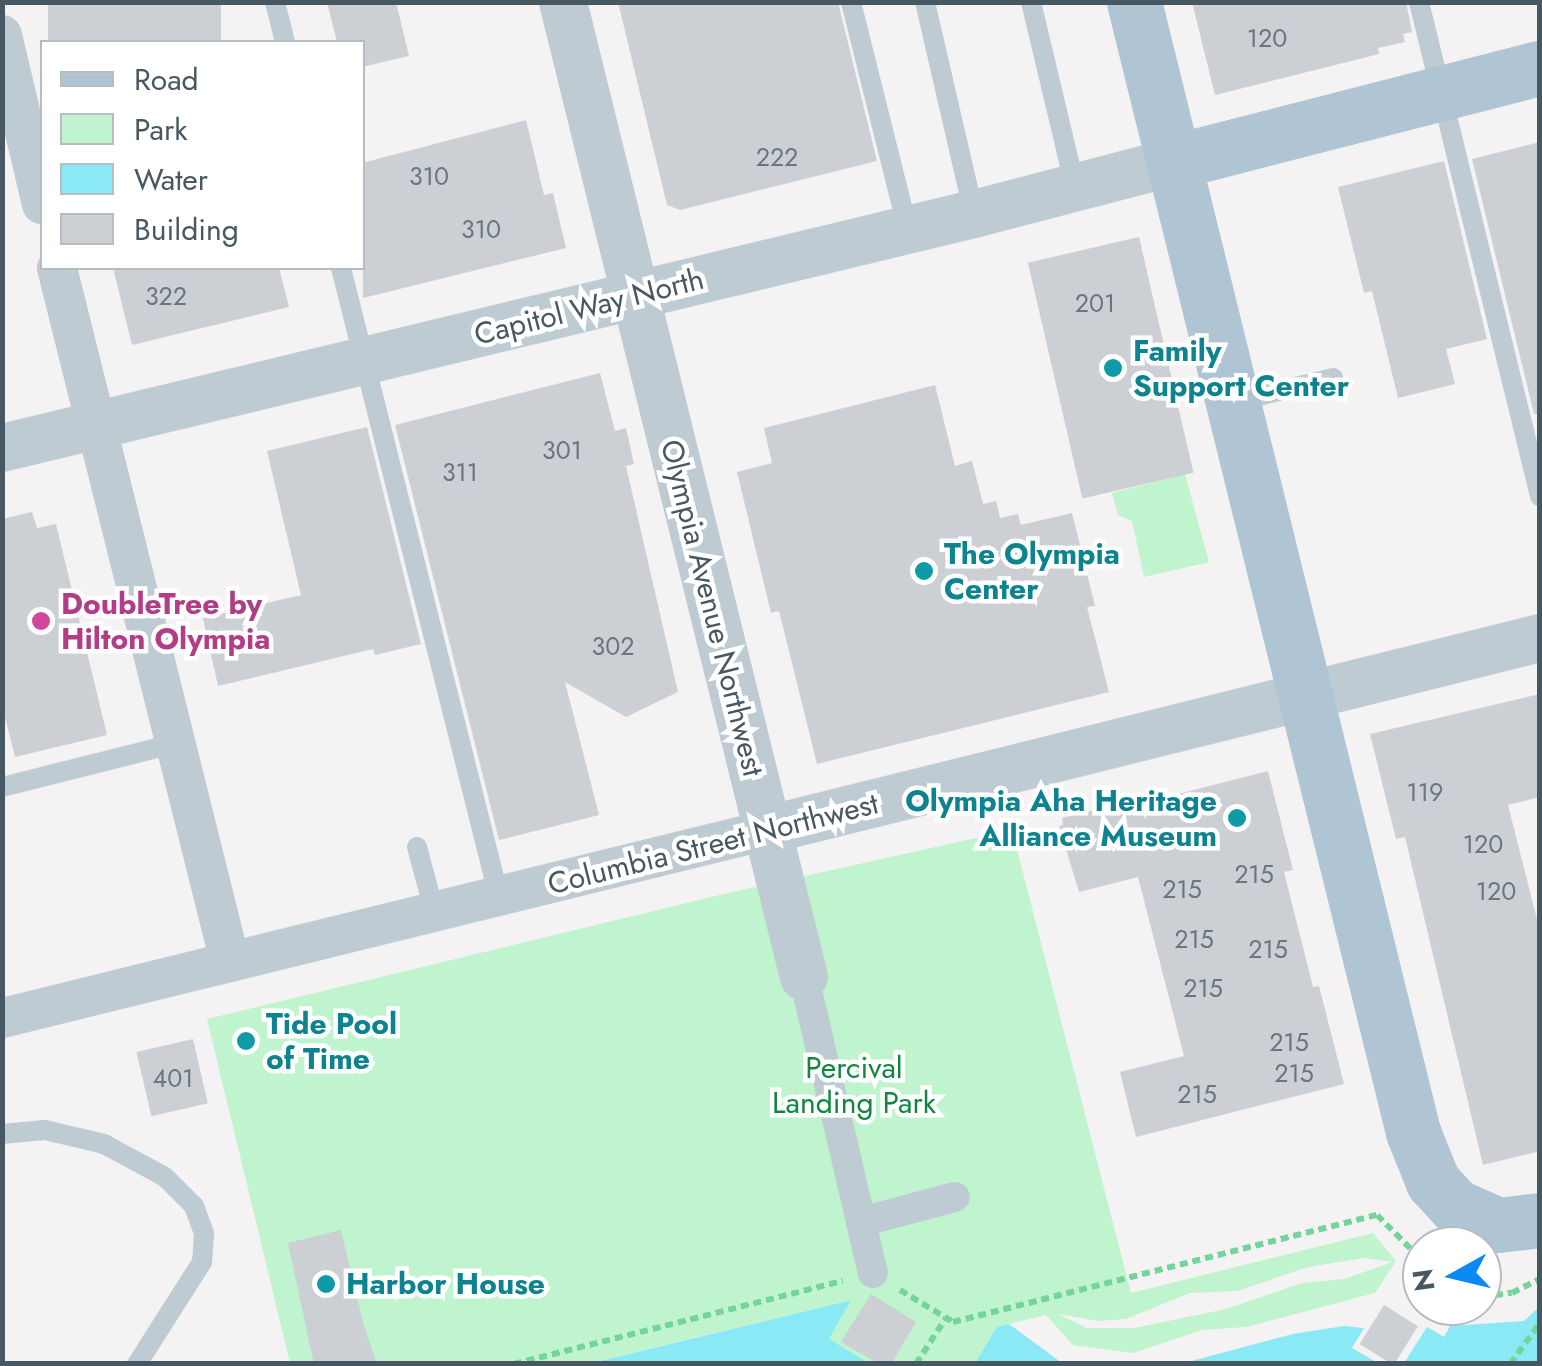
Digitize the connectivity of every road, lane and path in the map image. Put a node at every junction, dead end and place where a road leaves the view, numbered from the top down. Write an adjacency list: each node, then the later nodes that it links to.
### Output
1 (276, 2): 9 (lane)
2 (564, 2): 19 (street, Olympia Avenue Northwest)
3 (851, 2): 16 (lane)
4 (925, 2): 15 (lane)
5 (1031, 2): 13 (lane)
6 (1134, 2): 12 (main road)
7 (1419, 2): 11 (lane)
8 (2, 36): 14 (street)
9 (285, 40)
10 (1540, 68): 11 (main road)
11 (1441, 94): 12 (main road); 25 (lane)
12 (1173, 162): 13 (street, Capitol Way North); 22 (main road)
13 (1075, 186): 15 (street, Capitol Way North)
14 (40, 196)
15 (974, 214): 16 (street, Capitol Way North)
16 (908, 230): 19 (street, Capitol Way North)
17 (58, 270): 23 (street)
18 (341, 270): 20 (lane)
19 (635, 296): 20 (street, Capitol Way North); 30 (street, Olympia Avenue Northwest)
20 (364, 362): 23 (street, Capitol Way North); 32 (lane)
21 (1333, 378): 22 (lane)
22 (1232, 402): 27 (main road)
23 (95, 427): 24 (street, Capitol Way North); 28 (street)
24 (2, 448)
25 (1540, 496)
26 (1540, 638): 27 (street, Columbia Street Northwest)
27 (1303, 696): 30 (street, Columbia Street Northwest); 39 (main road)
28 (176, 743): 29 (lane); 34 (street)
29 (2, 787)
30 (768, 830): 32 (street, Columbia Street Northwest); 35 (street, Olympia Avenue Northwest)
31 (418, 847): 33 (lane)
32 (499, 897): 33 (street, Columbia Street Northwest)
33 (435, 914): 34 (street, Columbia Street Northwest)
34 (230, 962): 36 (street, Columbia Street Northwest)
35 (804, 977): 40 (street)
36 (2, 1018)
37 (2, 1134): 47 (lane)
38 (954, 1197): 40 (street)
39 (1540, 1220)
40 (861, 1222): 42 (street)
41 (1402, 1240): 45 (path)
42 (873, 1273): 45 (path); 48 (path)
43 (1540, 1280): 44 (path)
44 (1502, 1294)
45 (946, 1318): 49 (path)
46 (1540, 1323): 50 (path)
47 (137, 1364)
48 (514, 1364)
49 (916, 1364)
50 (1510, 1364)

